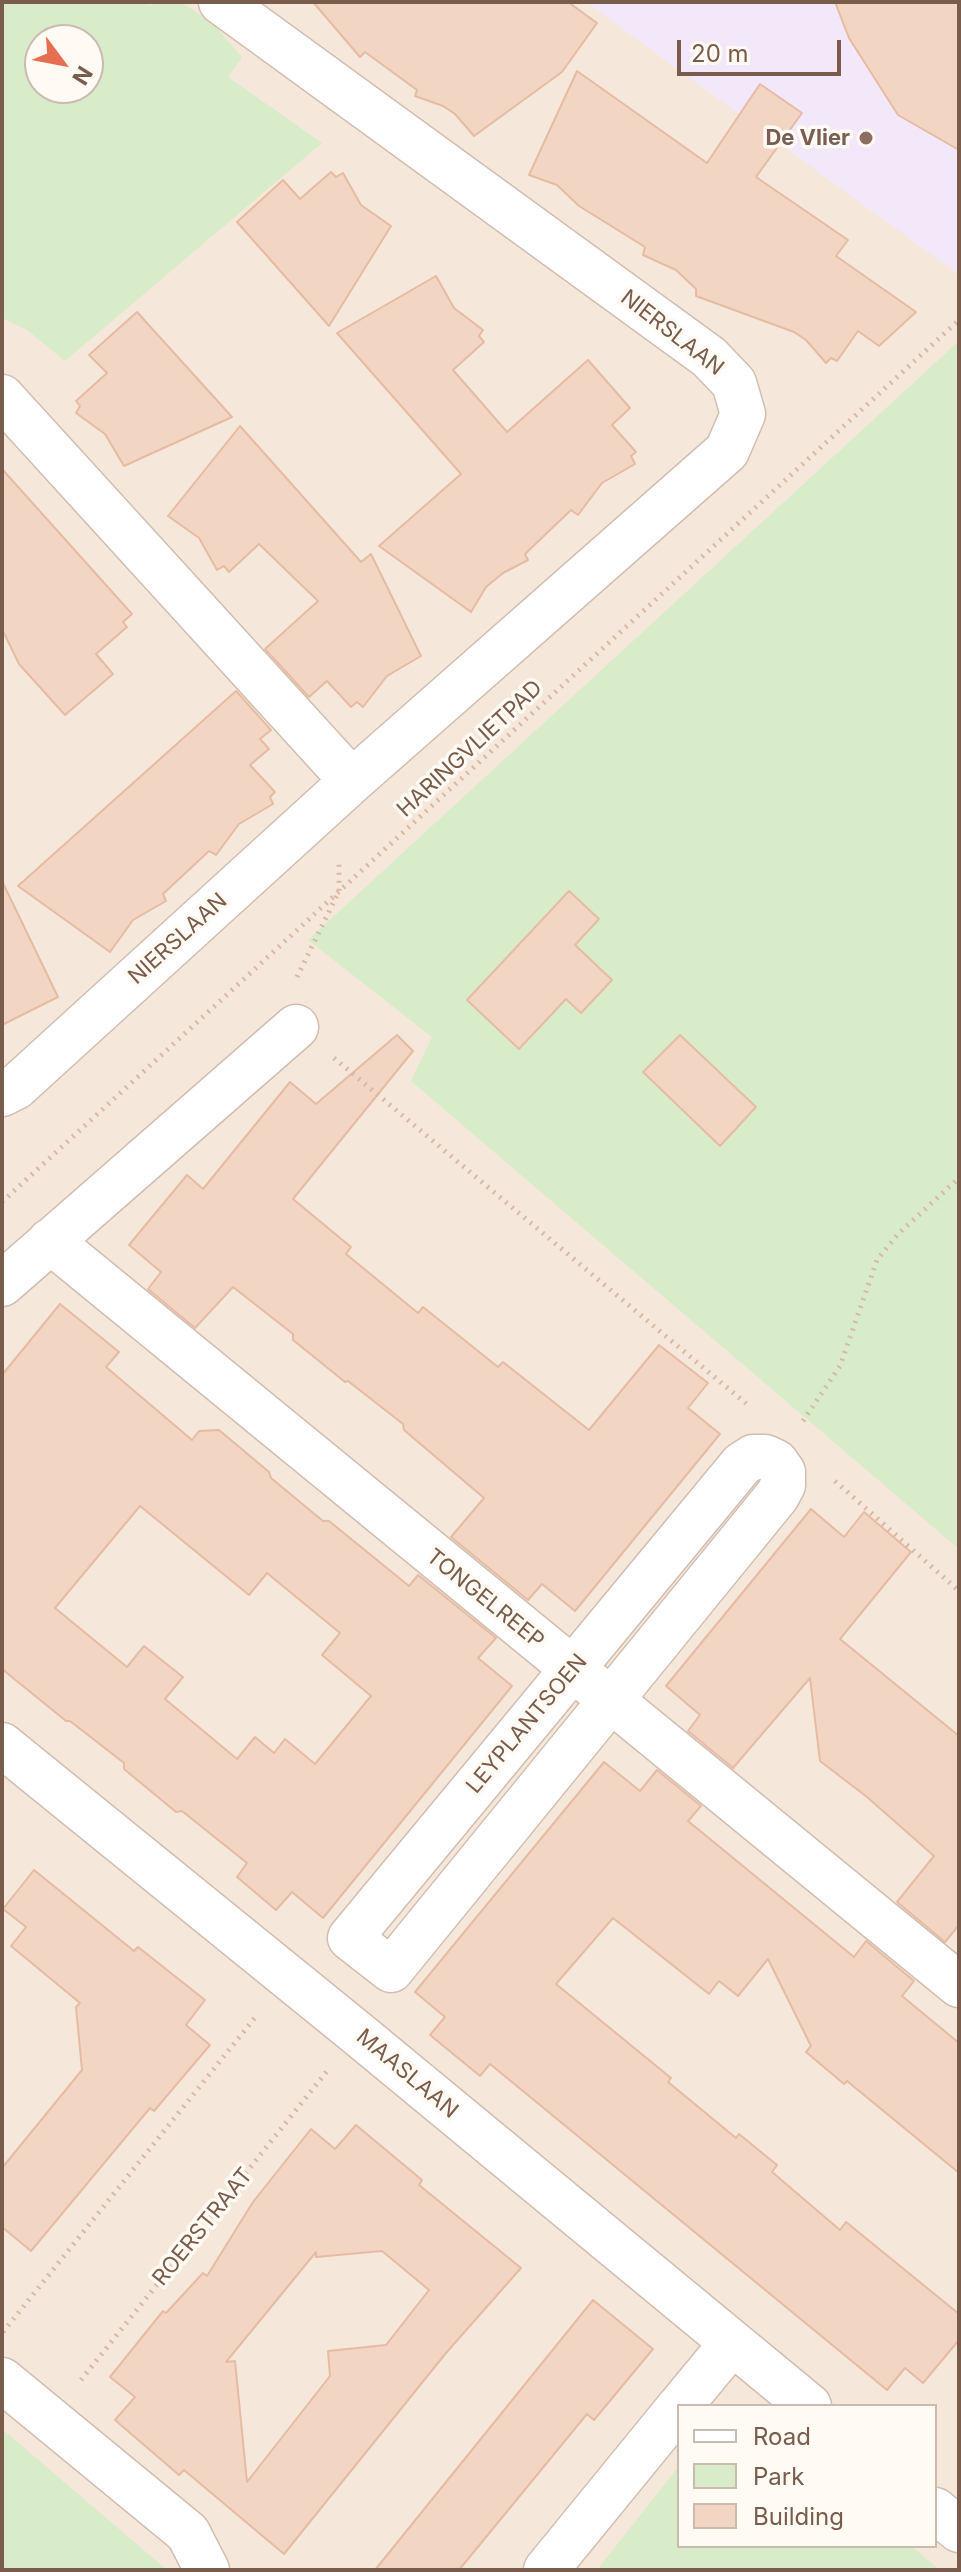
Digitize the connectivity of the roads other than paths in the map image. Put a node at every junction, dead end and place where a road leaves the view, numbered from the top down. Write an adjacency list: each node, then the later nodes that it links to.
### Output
1 (224, 3): 3 (street, NIERSLAAN)
2 (2, 397): 3 (street)
3 (340, 791): 5 (street, NIERSLAAN)
4 (296, 1027): 6 (street)
5 (2, 1094)
6 (50, 1241): 7 (street); 8 (street, TONGELREEP)
7 (2, 1284)
8 (571, 1670): 9 (street, TONGELREEP); 9 (street, LEYPLANTSOEN); 9 (street, LEYPLANTSOEN)
9 (609, 1700): 11 (street, TONGELREEP)
10 (2, 1745): 12 (street, MAASLAAN)
11 (959, 1985)
12 (732, 2343): 14 (street); 15 (street, MAASLAAN)
13 (2, 2380): 19 (street)
14 (682, 2404)
15 (807, 2404)
16 (677, 2411): 20 (street)
17 (937, 2512): 18 (street)
18 (959, 2530)
19 (207, 2570)
20 (546, 2570)

